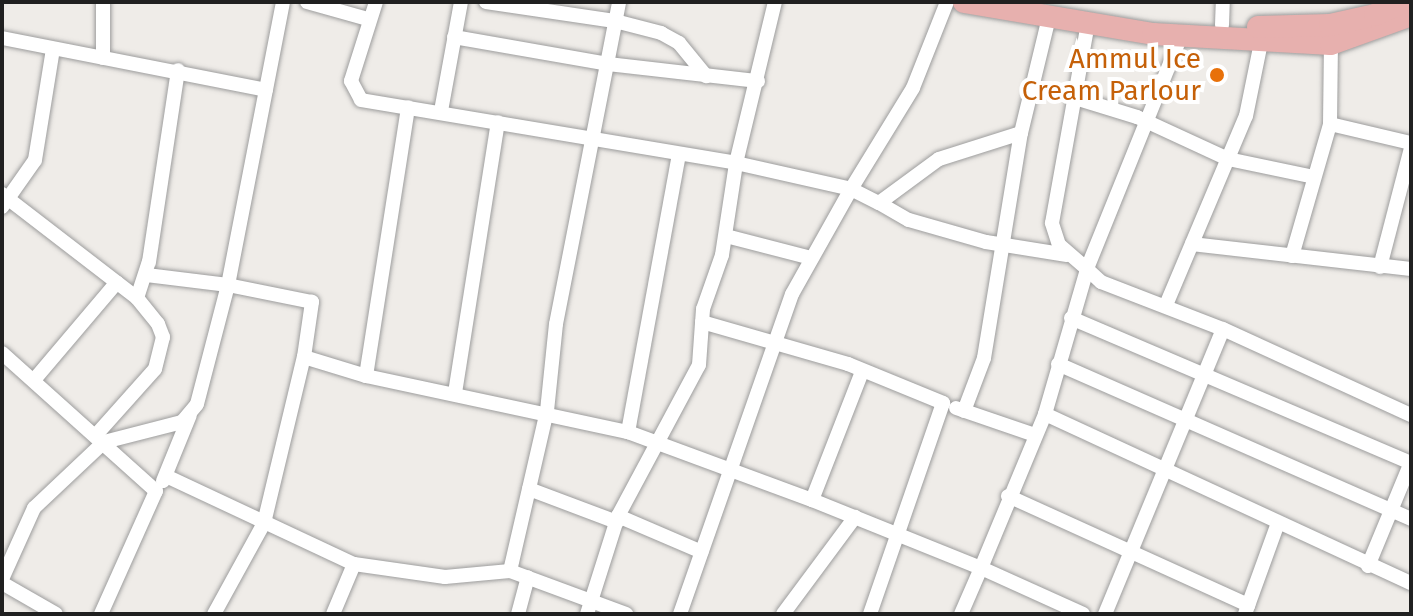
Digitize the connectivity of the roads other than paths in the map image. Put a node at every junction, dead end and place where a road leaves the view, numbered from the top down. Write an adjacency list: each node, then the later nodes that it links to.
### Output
1 (103, 2): 25 (street)
2 (283, 2): 30 (street)
3 (307, 2): 15 (street)
4 (376, 2): 15 (street)
5 (461, 2): 20 (street)
6 (486, 2): 16 (street)
7 (619, 2): 16 (street)
8 (775, 2): 29 (street)
9 (947, 2): 44 (street)
10 (964, 2): 13 (highway)
11 (1223, 2): 18 (street)
12 (1403, 2): 18 (highway)
13 (1049, 9): 17 (highway); 18 (highway); 37 (street)
14 (1411, 15): 23 (highway)
15 (368, 19): 32 (street)
16 (615, 21): 26 (street); 28 (street)
17 (1088, 23): 19 (highway); 31 (street)
18 (1222, 25)
19 (1181, 36): 22 (highway); 34 (street)
20 (454, 37): 26 (street); 33 (street)
21 (2, 38): 24 (street)
22 (1261, 42): 23 (highway); 41 (street)
23 (1331, 44): 36 (street)
24 (53, 49): 25 (street); 45 (street)
25 (103, 58): 27 (street)
26 (608, 64): 28 (street); 38 (street)
27 (178, 70): 30 (street); 56 (street)
28 (706, 76): 29 (street)
29 (758, 81): 42 (street)
30 (266, 90): 58 (street)
31 (1072, 97): 34 (street); 51 (street)
32 (408, 107): 33 (street); 70 (street)
33 (441, 111): 35 (street)
34 (1145, 121): 41 (street); 54 (street)
35 (498, 122): 38 (street); 72 (street)
36 (1330, 124): 39 (street); 43 (street)
37 (1021, 133): 46 (street); 48 (street)
38 (594, 143): 40 (street); 74 (street)
39 (1411, 145): 53 (street)
40 (679, 155): 42 (street); 80 (street)
41 (1228, 159): 43 (street); 49 (street)
42 (736, 163): 44 (street); 47 (street)
43 (1314, 177): 50 (street)
44 (851, 189): 46 (street); 52 (street)
45 (4, 200): 57 (street)
46 (879, 203): 48 (street)
47 (726, 236): 52 (street); 62 (street)
48 (1001, 244): 51 (street); 75 (street)
49 (1192, 244): 50 (street); 60 (street)
50 (1292, 256): 53 (street)
51 (1072, 257): 54 (street)
52 (811, 258): 64 (street)
53 (1380, 267): 55 (street)
54 (1087, 269): 60 (street); 61 (street)
55 (1411, 269)
56 (147, 275): 58 (street); 59 (street)
57 (117, 282): 59 (street); 71 (street)
58 (228, 285): 66 (street); 76 (street)
59 (137, 298): 82 (street)
60 (1166, 305): 63 (street)
61 (1071, 318): 67 (street); 69 (street)
62 (702, 322): 64 (street); 83 (street)
63 (1223, 329): 69 (street); 78 (street)
64 (773, 341): 68 (street); 85 (street)
65 (2, 353): 71 (street)
66 (304, 357): 70 (street); 96 (street)
67 (1058, 364): 77 (street); 79 (street)
68 (862, 372): 73 (street); 91 (street)
69 (1207, 373): 79 (street); 84 (street)
70 (366, 376): 72 (street)
71 (34, 380): 82 (street)
72 (455, 393): 74 (street)
73 (943, 403): 75 (street); 98 (street)
74 (547, 411): 80 (street); 88 (street)
75 (964, 411): 81 (street)
76 (190, 414): 82 (street); 87 (street)
77 (1045, 414): 81 (street); 86 (street)
78 (1411, 415)
79 (1188, 420): 86 (street); 92 (street)
80 (628, 432): 83 (street)
81 (1035, 435): 90 (street)
82 (100, 438): 89 (street); 106 (street)
83 (654, 441): 85 (street); 94 (street)
84 (1411, 463): 92 (street)
85 (730, 468): 91 (street); 100 (street)
86 (1166, 472): 97 (street); 99 (street)
87 (166, 476): 89 (street); 96 (street)
88 (529, 489): 94 (street); 104 (street)
89 (156, 491): 111 (street)
90 (1008, 496): 99 (street); 103 (street)
91 (812, 500): 93 (street)
92 (1391, 510): 95 (street); 102 (street)
93 (855, 517): 98 (street); 117 (street)
94 (618, 519): 100 (street); 108 (street)
95 (1411, 519)
96 (264, 523): 101 (street); 112 (street)
97 (1278, 523): 102 (street); 109 (street)
98 (896, 534): 103 (street); 118 (street)
99 (1135, 551): 109 (street); 121 (street)
100 (702, 552): 116 (street)
101 (354, 564): 104 (street); 113 (street)
102 (1368, 566): 107 (street)
103 (981, 568): 119 (street); 120 (street)
104 (510, 571): 105 (street)
105 (528, 577): 108 (street); 114 (street)
106 (2, 581): 110 (street)
107 (1411, 583)
108 (589, 608): 115 (street)
109 (1246, 609)
110 (56, 614)
111 (101, 614)
112 (214, 614)
113 (333, 614)
114 (518, 614)
115 (626, 614)
116 (680, 614)
117 (783, 614)
118 (870, 614)
119 (961, 614)
120 (1083, 614)
121 (1105, 614)

